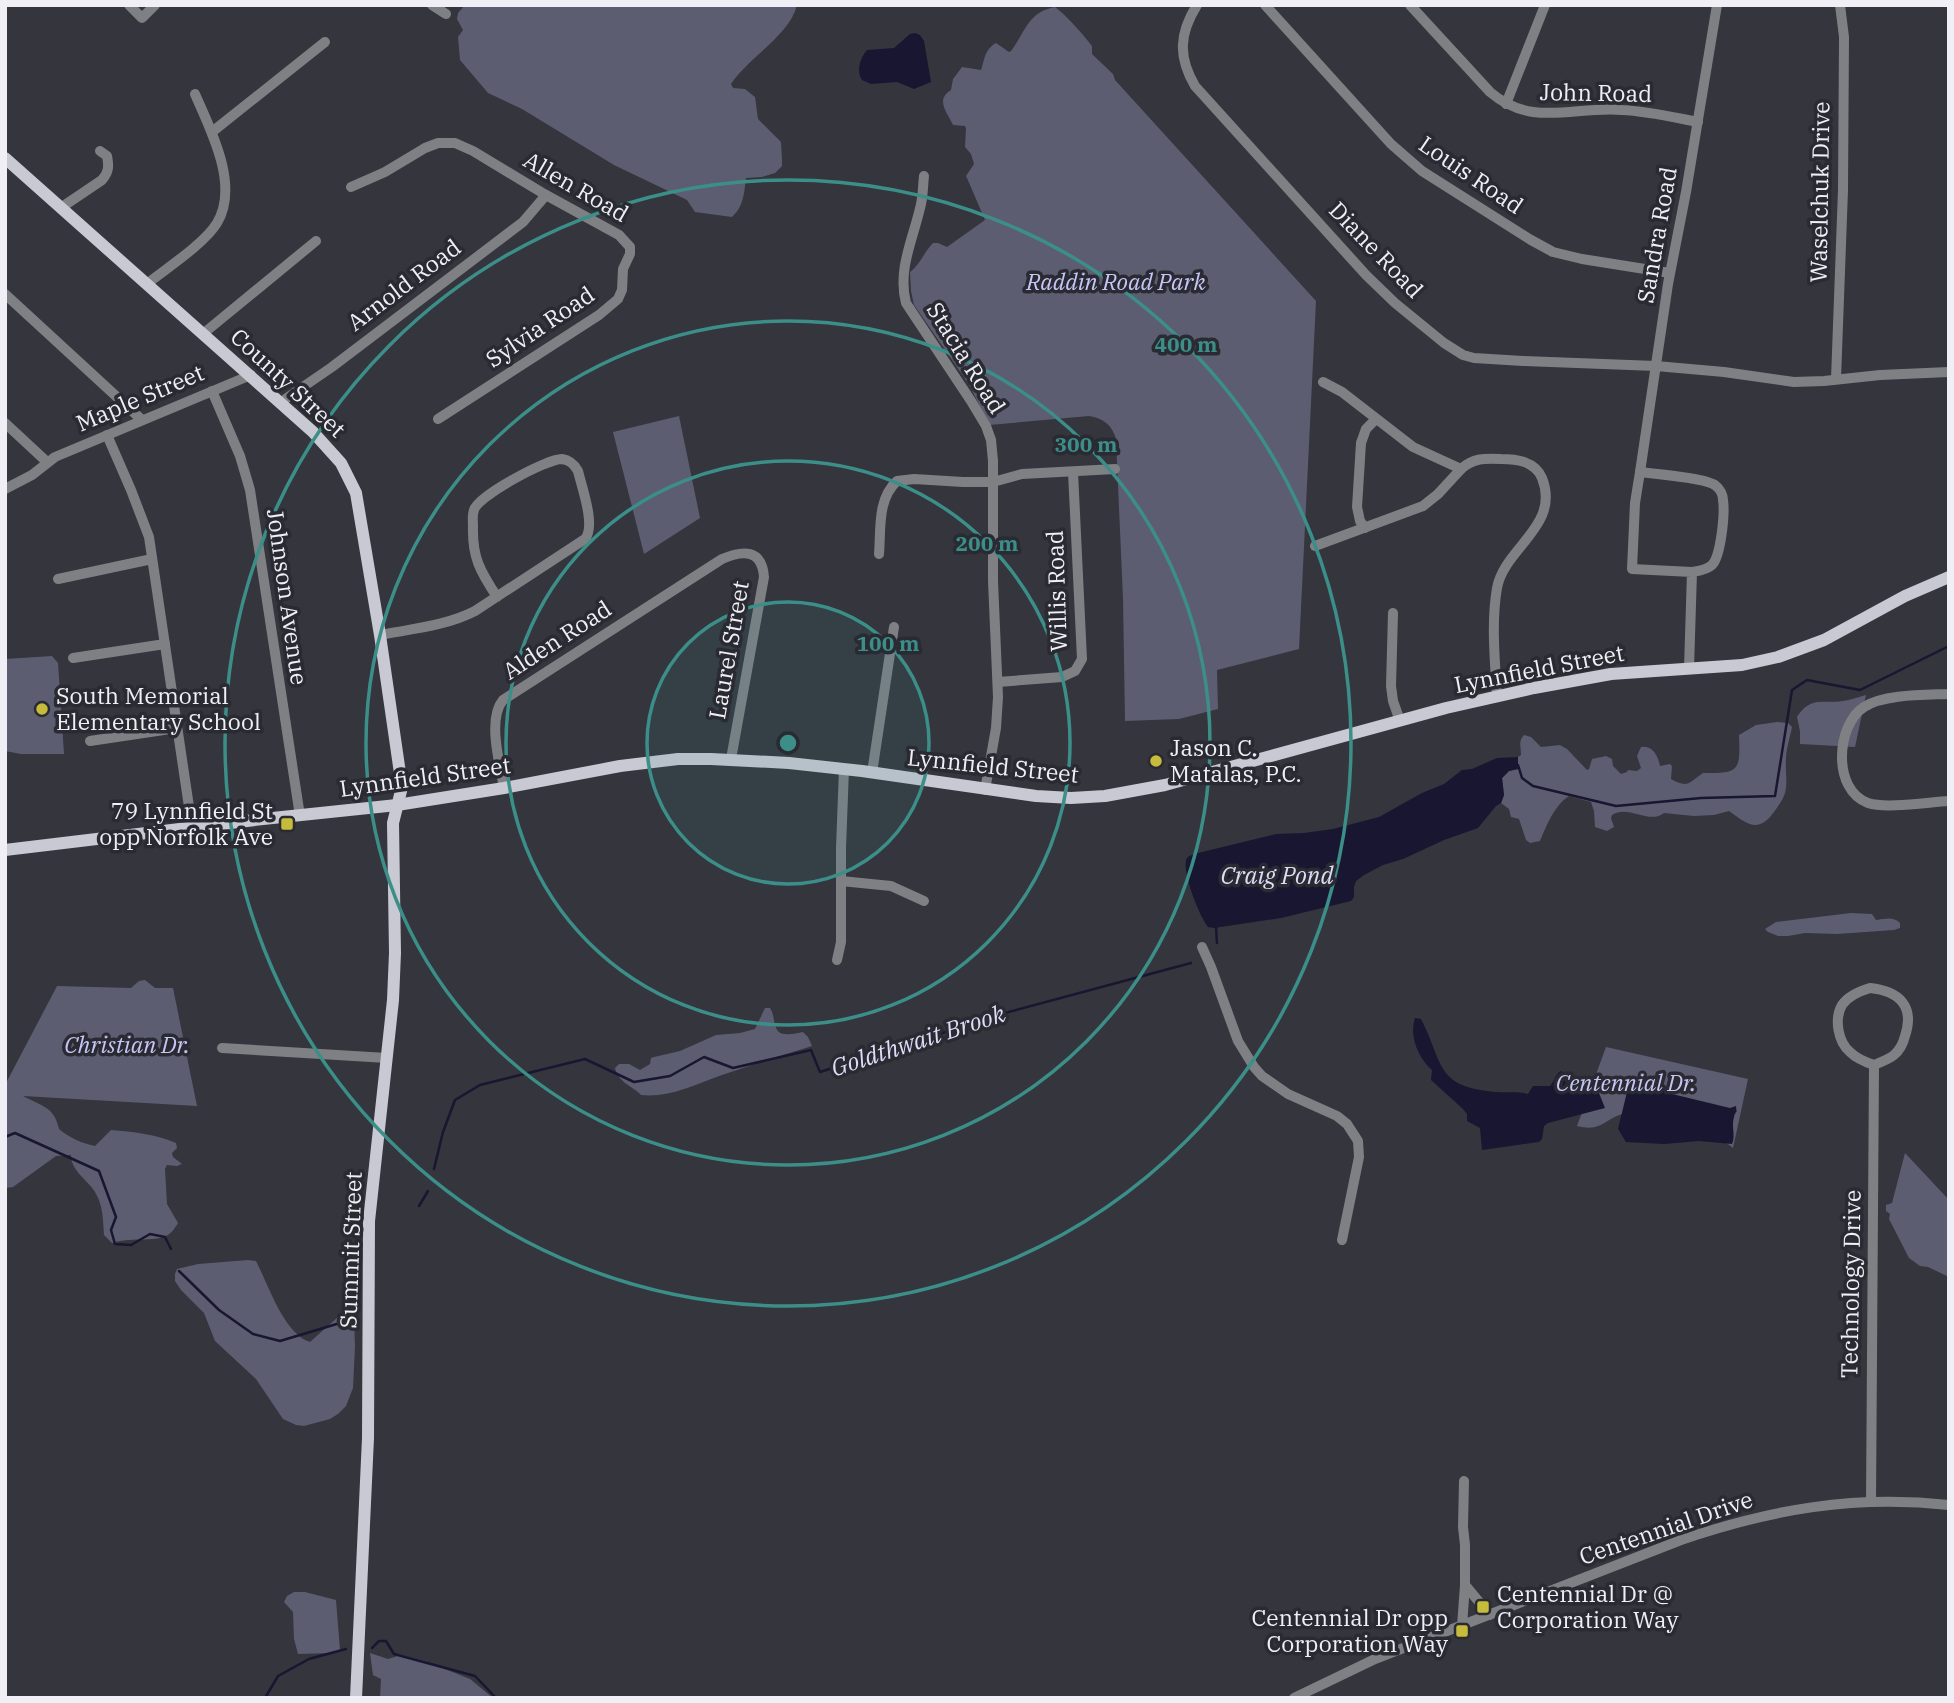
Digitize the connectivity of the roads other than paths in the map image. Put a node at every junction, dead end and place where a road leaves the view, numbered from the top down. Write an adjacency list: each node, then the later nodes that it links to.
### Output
1 (129, 5): 2 (street)
2 (155, 5)
3 (432, 5): 10 (street)
4 (1198, 5): 28 (street, Diane Road)
5 (1265, 5): 24 (street, Louis Road)
6 (1410, 5): 13 (street, John Road)
7 (1545, 5): 13 (street)
8 (1717, 5): 14 (street, Sandra Road)
9 (1840, 5): 31 (street, Waselchuk Drive)
10 (446, 14)
11 (325, 42): 15 (street)
12 (195, 94): 15 (street)
13 (1506, 104): 14 (street, John Road)
14 (1698, 122): 24 (street, Sandra Road)
15 (212, 132): 25 (street)
16 (100, 151): 21 (street)
17 (5, 158): 21 (main road, County Street)
18 (924, 176): 45 (street, Stacia Road)
19 (351, 187): 20 (street, Allen Road)
20 (546, 195): 23 (street, Allen Road); 34 (street, Arnold Road)
21 (62, 207): 25 (main road, County Street)
22 (316, 241): 27 (street)
23 (630, 246): 35 (street, Sylvia Road)
24 (1670, 273): 28 (street, Sandra Road)
25 (148, 283): 27 (main road, County Street)
26 (5, 294): 37 (street)
27 (204, 333): 30 (main road, County Street)
28 (1656, 366): 31 (street, Diane Road); 44 (street, Sandra Road)
29 (1949, 372): 31 (street, Diane Road)
30 (251, 375): 33 (street, Maple Street); 34 (main road, County Street)
31 (1836, 379)
32 (1324, 382): 36 (street)
33 (212, 391): 37 (street, Maple Street); 75 (street, Johnson Avenue)
34 (281, 402): 58 (main road, County Street)
35 (438, 419)
36 (1376, 419): 42 (street); 47 (street)
37 (142, 420): 39 (street, Maple Street)
38 (5, 423): 40 (street)
39 (107, 435): 40 (street, Maple Street); 50 (street)
40 (47, 462): 46 (street, Maple Street)
41 (1115, 469): 43 (street)
42 (1461, 469): 47 (street); 64 (street)
43 (1073, 472): 45 (street); 62 (street, Willis Road)
44 (1640, 472): 52 (street, Sandra Road); 52 (street)
45 (993, 482): 49 (street); 62 (street, Stacia Road)
46 (5, 489)
47 (1365, 528): 48 (street)
48 (1315, 546)
49 (879, 554)
50 (152, 559): 54 (street); 59 (street)
51 (711, 566): 68 (street, Laurel Street); 71 (street, Alden Road)
52 (1692, 572): 61 (street)
53 (1949, 577): 61 (main road, Lynnfield Street)
54 (58, 579)
55 (497, 597): 55 (street); 58 (street)
56 (1393, 613): 65 (street)
57 (894, 626): 70 (street)
58 (380, 635): 74 (main road, County Street)
59 (164, 644): 60 (street); 66 (street)
60 (73, 659)
61 (1689, 668): 64 (main road, Lynnfield Street)
62 (998, 682): 72 (street, Stacia Road)
63 (1949, 694): 73 (street)
64 (1497, 696): 65 (main road, Lynnfield Street)
65 (1400, 721): 72 (main road, Lynnfield Street)
66 (177, 728): 67 (street); 76 (street)
67 (90, 741)
68 (731, 759): 69 (main road, Lynnfield Street); 71 (main road, Lynnfield Street)
69 (844, 769): 70 (main road, Lynnfield Street); 78 (street)
70 (872, 773): 72 (main road, Lynnfield Street)
71 (504, 788): 74 (main road, Lynnfield Street)
72 (985, 790)
73 (1949, 801)
74 (397, 805): 75 (main road, Lynnfield Street); 83 (main road, Summit Street)
75 (300, 816): 76 (main road, Lynnfield Street)
76 (192, 827): 77 (main road, Lynnfield Street)
77 (5, 850)
78 (841, 881): 79 (street); 81 (street)
79 (924, 901)
80 (1202, 947): 85 (street)
81 (837, 960)
82 (222, 1048): 83 (street)
83 (387, 1058): 92 (main road, Summit Street)
84 (1874, 1065): 84 (street); 87 (street, Technology Drive)
85 (1342, 1240)
86 (1464, 1481): 89 (street)
87 (1871, 1502): 88 (street, Centennial Drive); 90 (street, Centennial Drive)
88 (1949, 1505)
89 (1465, 1585): 90 (street); 91 (street)
90 (1490, 1615): 91 (street, Centennial Drive)
91 (1462, 1626): 93 (street, Centennial Drive)
92 (356, 1698)
93 (1294, 1698)

